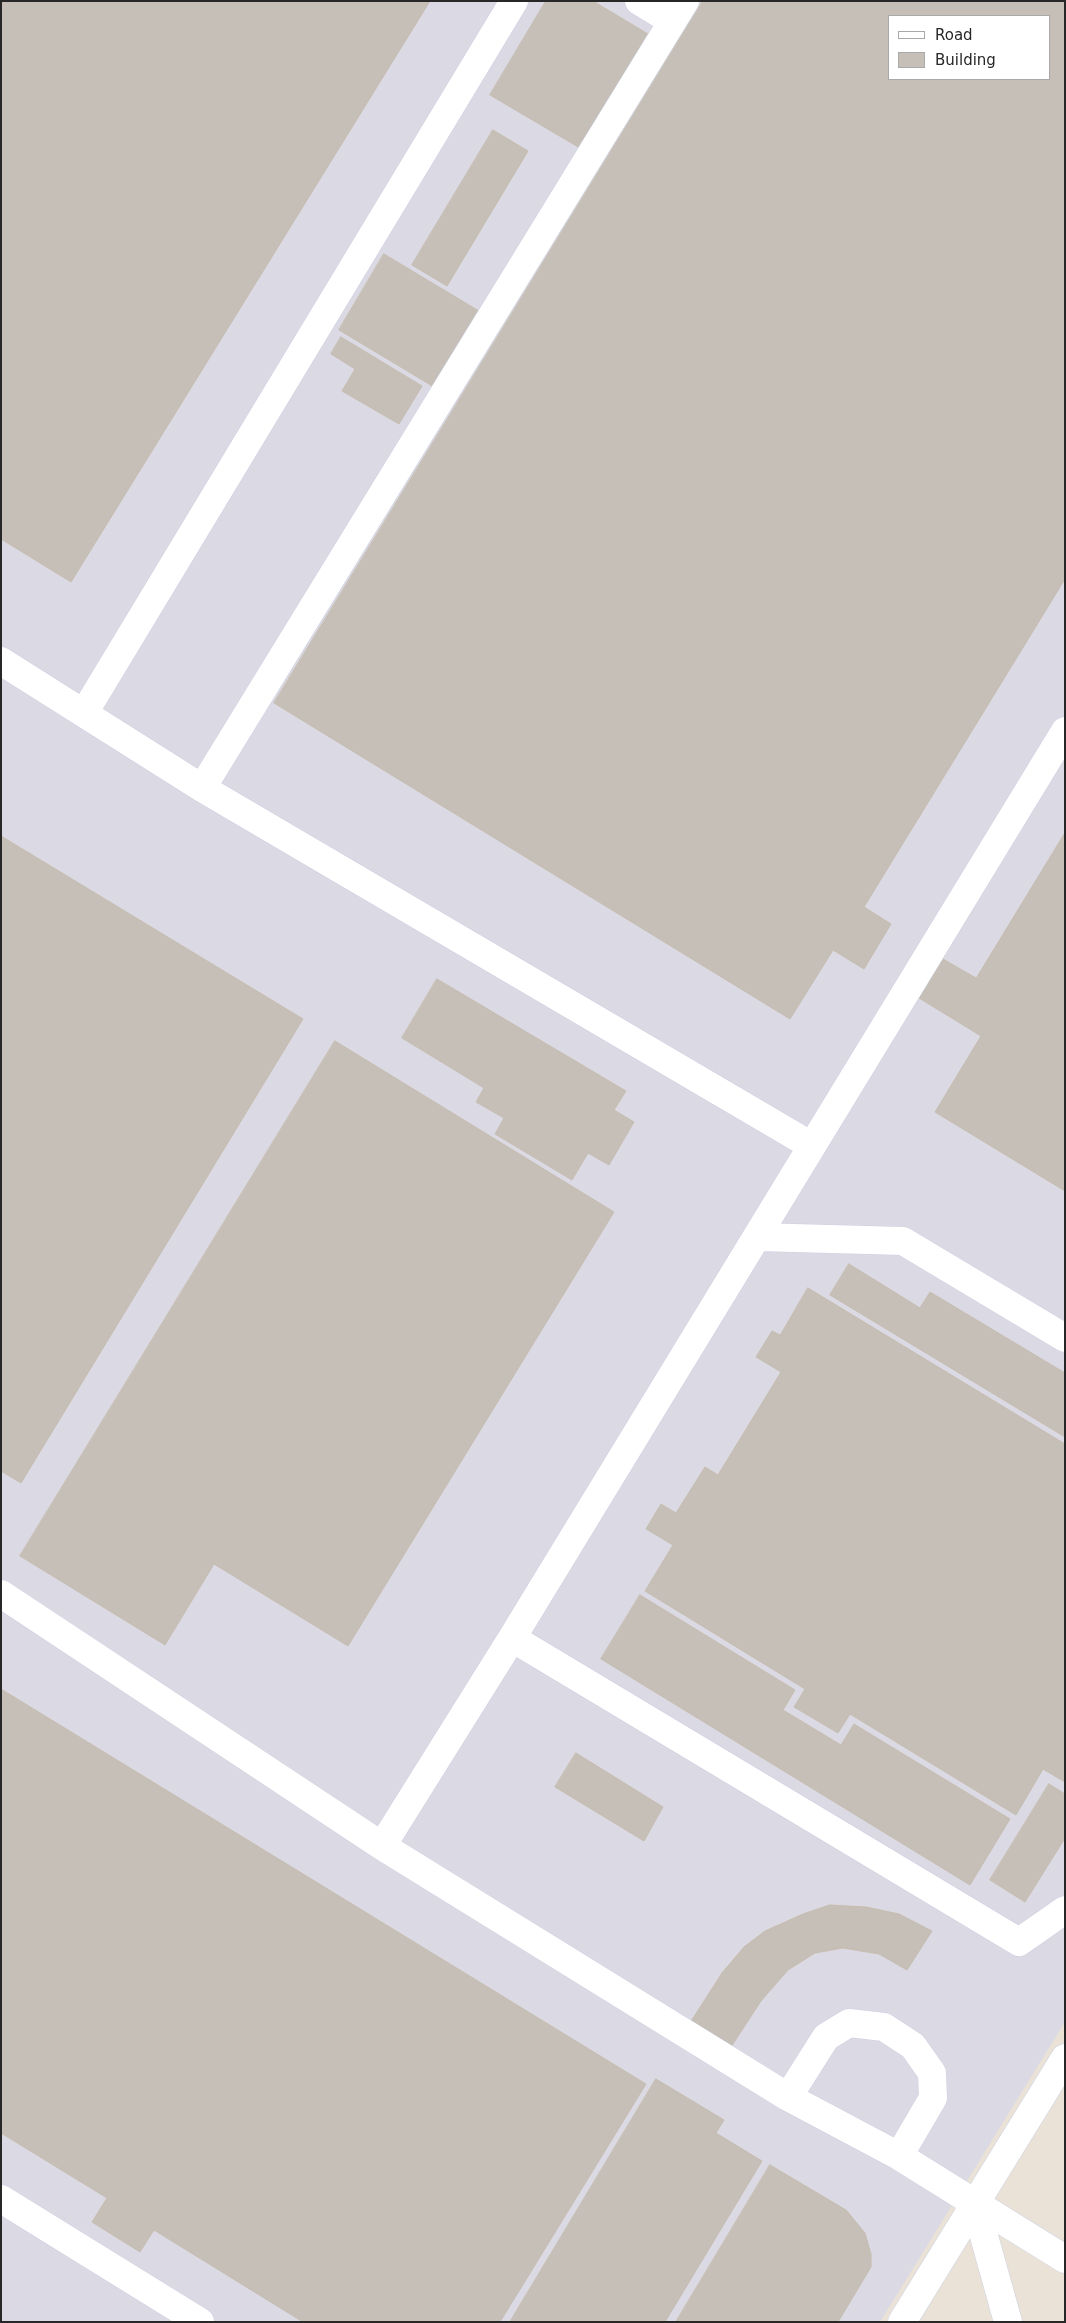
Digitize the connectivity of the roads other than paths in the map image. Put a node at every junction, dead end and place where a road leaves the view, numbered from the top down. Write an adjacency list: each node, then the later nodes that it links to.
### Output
1 (514, 1): 5 (street)
2 (639, 1): 3 (street)
3 (679, 11): 7 (street)
4 (1, 661): 5 (street)
5 (84, 713): 7 (street)
6 (1065, 731): 8 (street)
7 (202, 788): 8 (street)
8 (812, 1146): 9 (street)
9 (757, 1237): 10 (street); 12 (street)
10 (1065, 1338)
11 (1, 1594): 13 (street)
12 (512, 1638): 13 (street); 14 (street)
13 (382, 1846): 16 (street)
14 (1065, 1910)
15 (1065, 2058): 19 (street)
16 (788, 2097): 17 (street); 17 (street)
17 (899, 2156): 19 (street)
18 (1, 2199): 21 (street)
19 (975, 2204): 20 (street); 22 (street); 23 (street)
20 (1065, 2259)
21 (200, 2322)
22 (902, 2322)
23 (1008, 2322)

